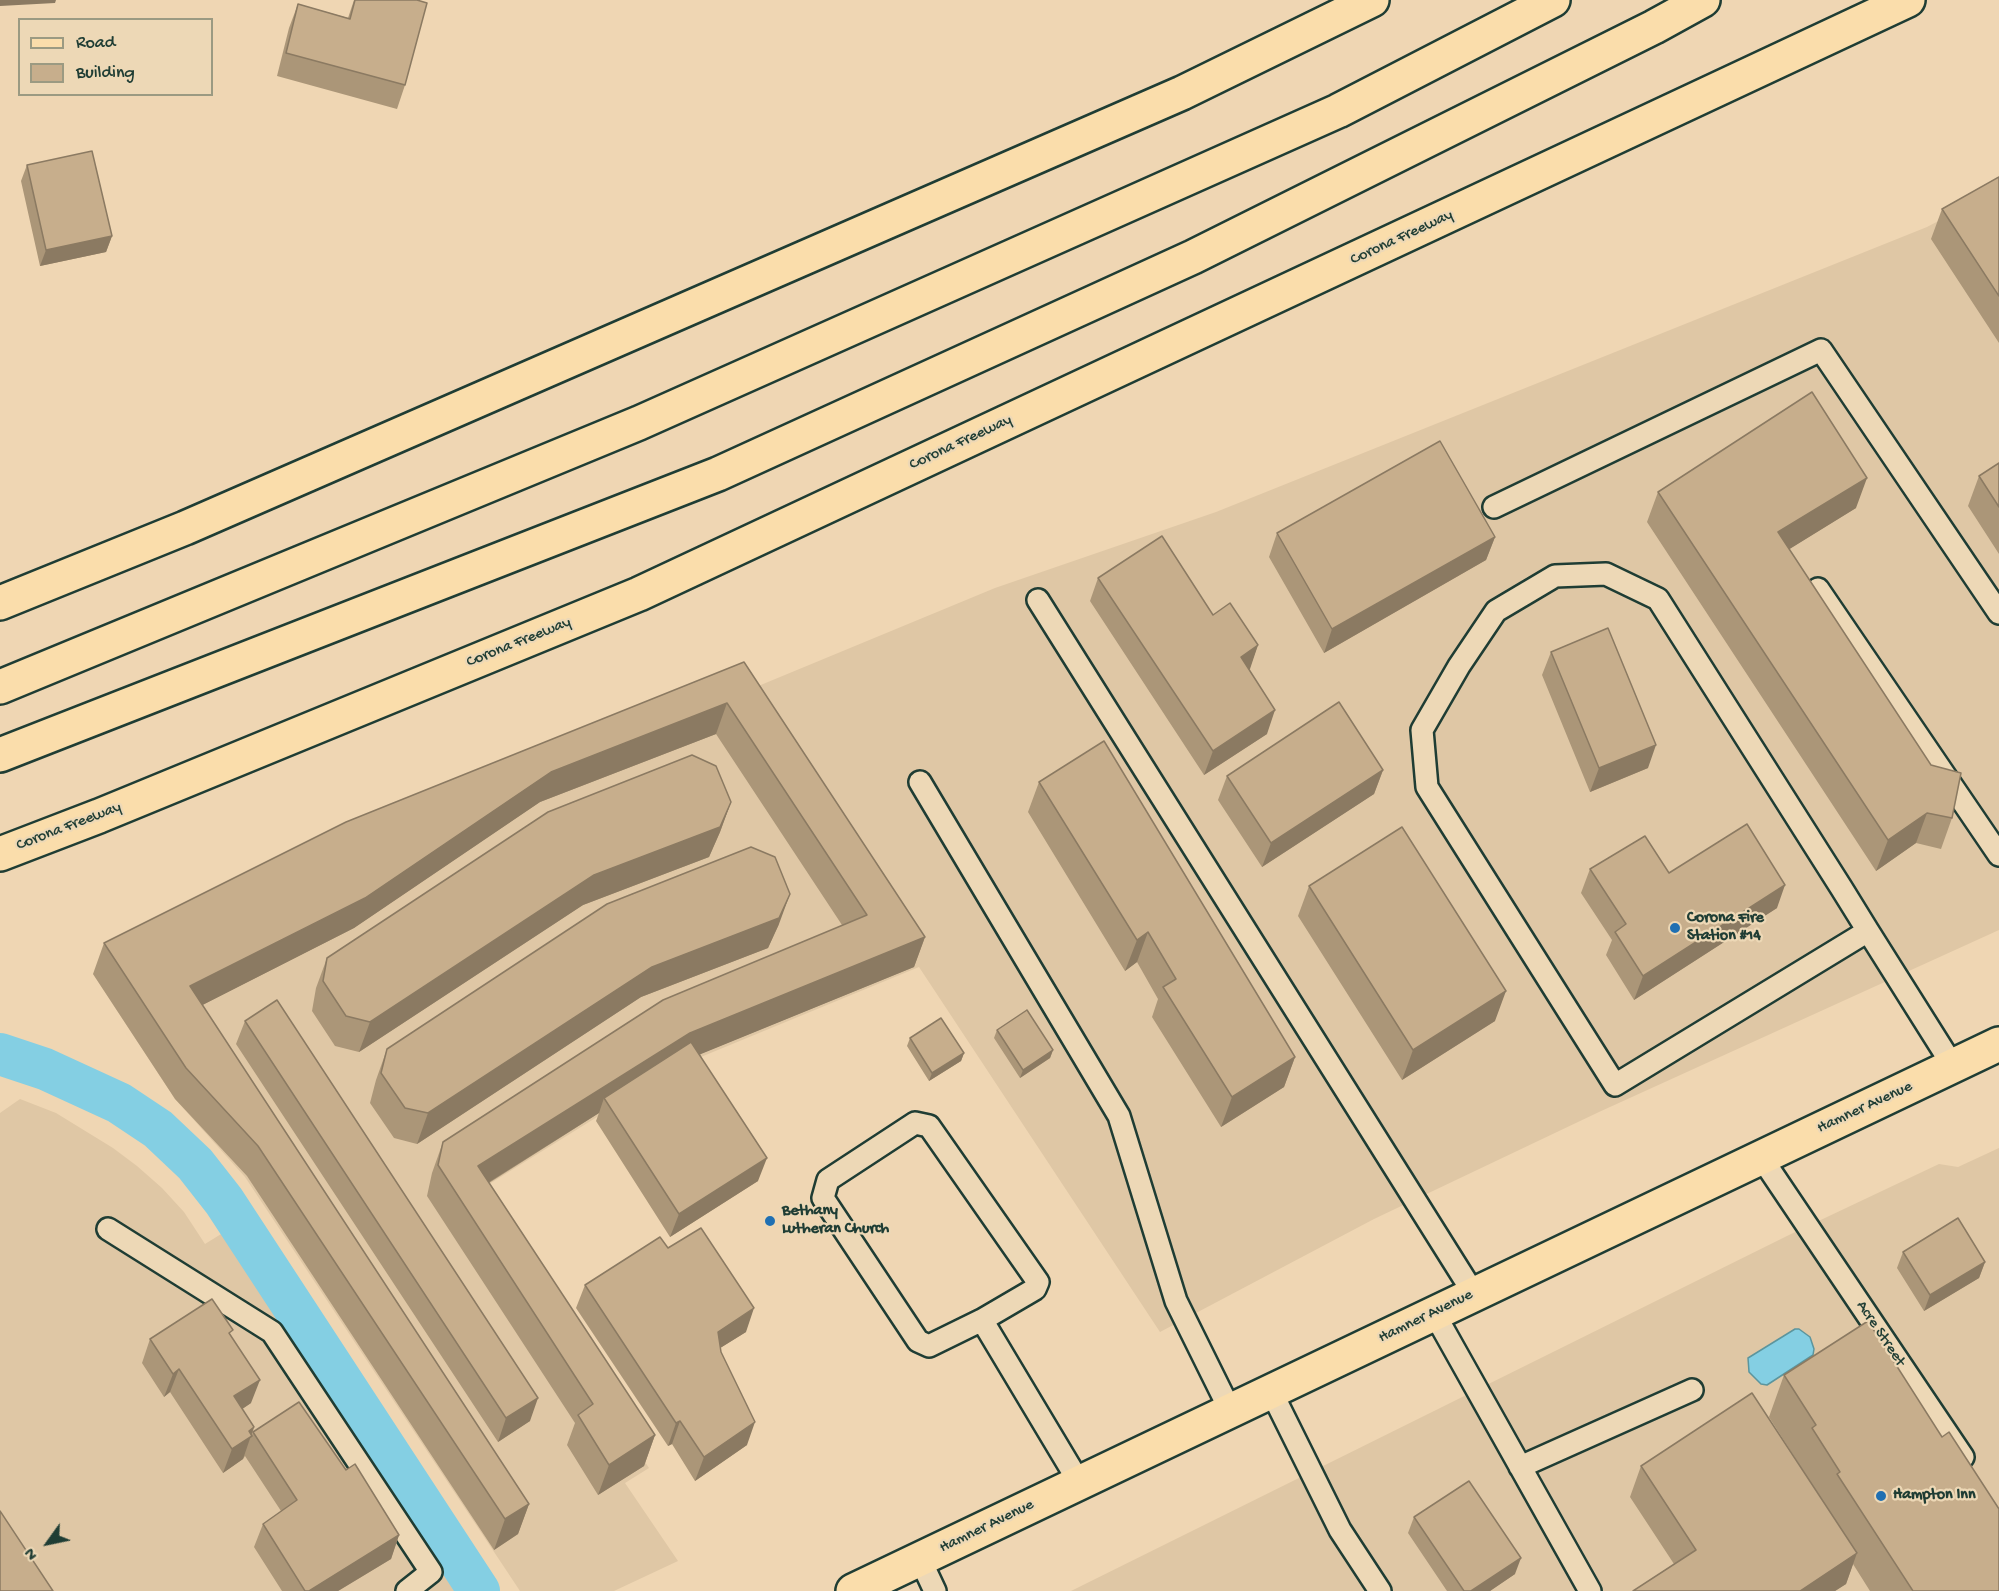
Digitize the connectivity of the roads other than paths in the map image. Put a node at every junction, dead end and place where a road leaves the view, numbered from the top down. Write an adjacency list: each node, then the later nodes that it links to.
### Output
1 (1372, 0): 8 (main road)
2 (1553, 0): 10 (main road)
3 (1703, 0): 11 (main road)
4 (1909, 1): 13 (main road, Corona Freeway)
5 (1494, 507): 9 (lane)
6 (1818, 589): 15 (lane)
7 (1038, 600): 22 (lane)
8 (0, 603)
9 (1999, 613)
10 (0, 687)
11 (0, 755)
12 (920, 782): 27 (lane)
13 (99, 816): 14 (main road, Corona Freeway); 16 (main road)
14 (0, 854)
15 (1999, 855)
16 (0, 864)
17 (1868, 931): 17 (lane); 19 (lane)
18 (1999, 1044): 19 (main road, Hamner Avenue)
19 (1953, 1066): 20 (main road, Hamner Avenue)
20 (1761, 1157): 22 (main road, Hamner Avenue); 29 (lane, Acre Street)
21 (108, 1229): 32 (lane)
22 (1474, 1294): 23 (main road, Hamner Avenue)
23 (1434, 1313): 26 (main road, Hamner Avenue); 28 (lane)
24 (982, 1320): 24 (lane); 30 (lane)
25 (1692, 1390): 28 (lane)
26 (1270, 1391): 27 (main road, Hamner Avenue); 35 (lane)
27 (1230, 1410): 30 (main road, Hamner Avenue)
28 (1520, 1467): 36 (lane)
29 (1973, 1473)
30 (1078, 1482): 31 (main road, Hamner Avenue)
31 (920, 1559): 33 (main road, Hamner Avenue); 34 (lane)
32 (407, 1591)
33 (853, 1591)
34 (935, 1591)
35 (1380, 1591)
36 (1590, 1591)

